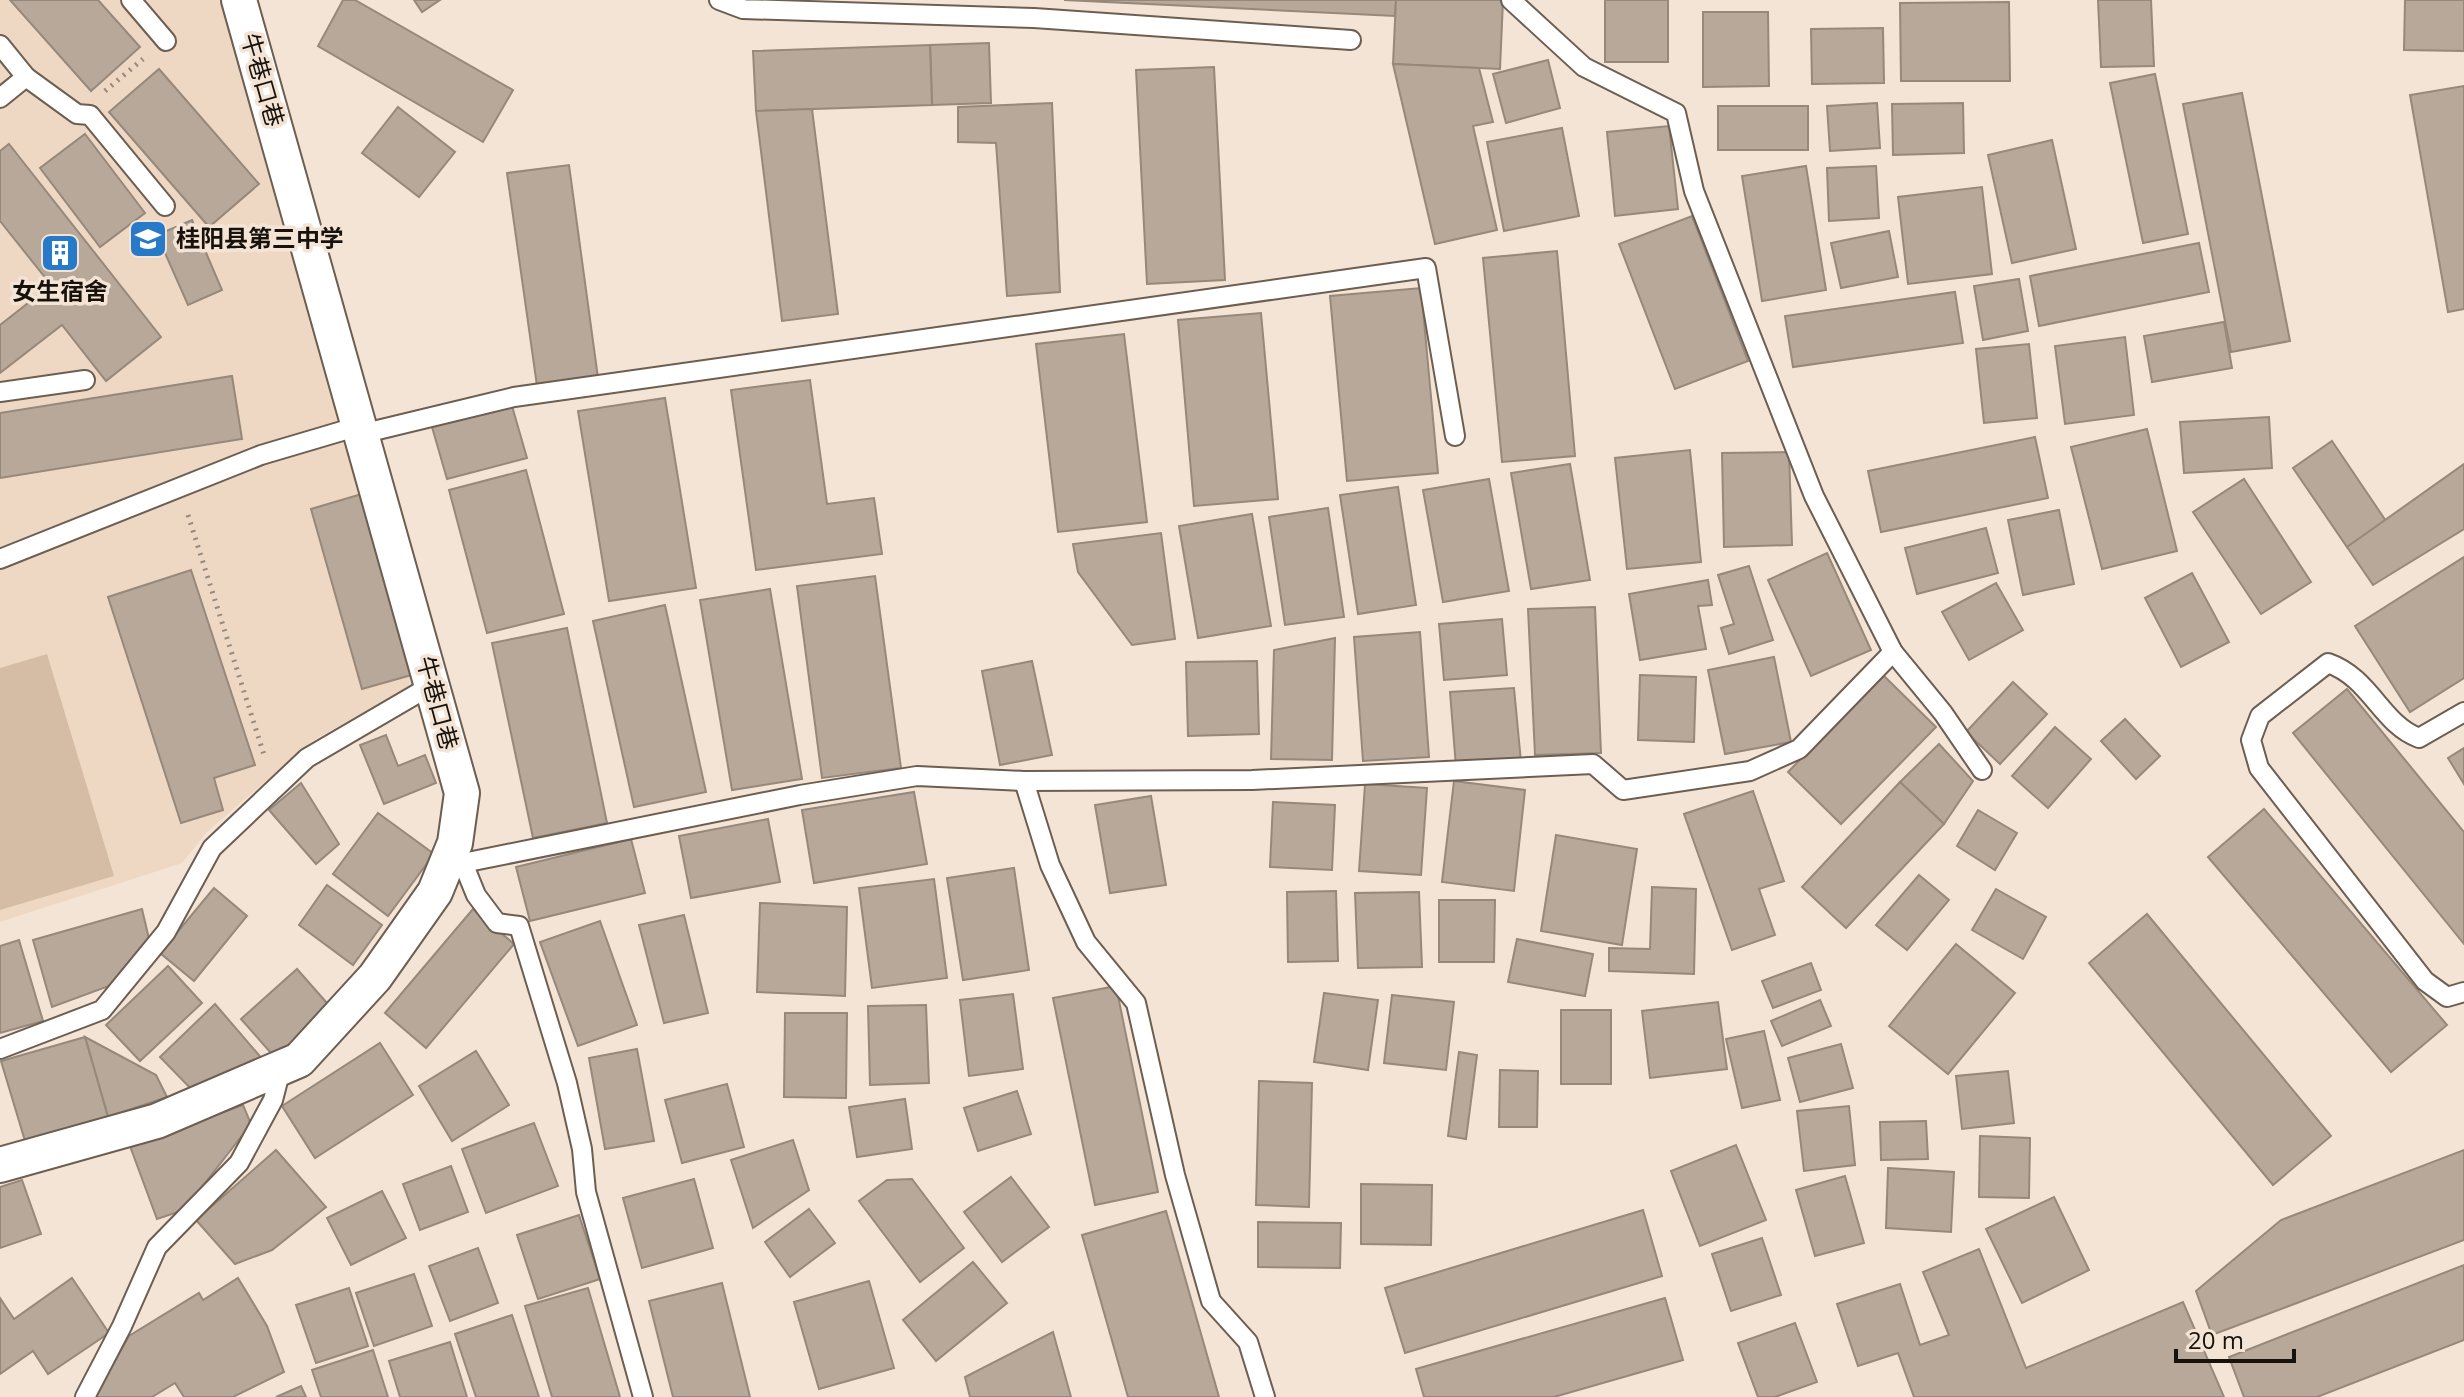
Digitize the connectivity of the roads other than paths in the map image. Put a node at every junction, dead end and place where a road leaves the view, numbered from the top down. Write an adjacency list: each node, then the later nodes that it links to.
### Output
1 (131, 0): 6 (lane)
2 (239, 0): 13 (street, 牛巷口巷)
3 (719, 0): 5 (lane)
4 (1511, 0): 16 (lane)
5 (1351, 40)
6 (166, 41)
7 (0, 45): 8 (lane)
8 (26, 77): 9 (lane); 10 (lane)
9 (0, 98)
10 (165, 206)
11 (85, 380): 12 (lane)
12 (0, 392)
13 (360, 430): 14 (lane); 15 (lane); 17 (street, 牛巷口巷)
14 (1455, 436)
15 (0, 559)
16 (1893, 652): 19 (lane); 20 (lane)
17 (432, 685): 21 (street, 牛巷口巷); 23 (lane)
18 (2464, 712): 22 (lane)
19 (1982, 770)
20 (1024, 781): 21 (lane); 28 (lane)
21 (459, 853): 24 (street, 牛巷口巷); 27 (lane)
22 (2464, 992)
23 (0, 1049)
24 (281, 1069): 25 (street, 牛巷口巷); 26 (lane)
25 (0, 1165)
26 (85, 1397)
27 (643, 1397)
28 (1265, 1397)

